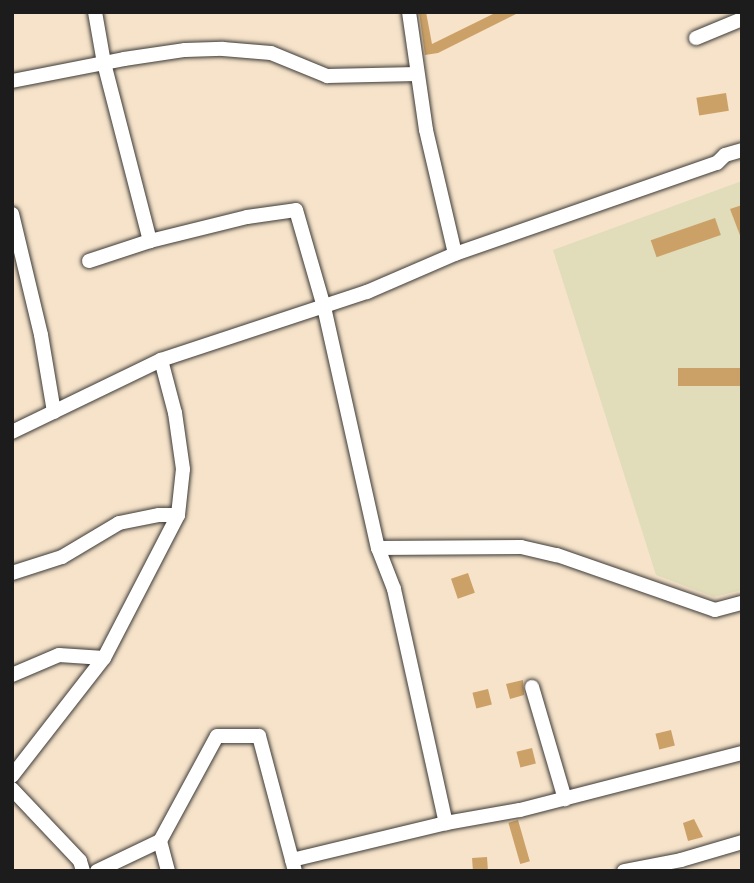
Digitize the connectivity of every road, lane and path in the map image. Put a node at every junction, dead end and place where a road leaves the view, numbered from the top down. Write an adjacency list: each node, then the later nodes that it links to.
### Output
1 (95, 12): 5 (street)
2 (409, 12): 6 (street)
3 (742, 19): 4 (street)
4 (696, 38)
5 (104, 63): 6 (street); 7 (street); 10 (street)
6 (417, 74): 11 (street)
7 (12, 81)
8 (742, 150): 11 (street)
9 (12, 214): 15 (street)
10 (150, 241): 12 (street); 13 (street)
11 (455, 254): 13 (street)
12 (89, 261)
13 (324, 307): 14 (street); 18 (street)
14 (161, 360): 15 (street); 17 (street)
15 (54, 412): 16 (street)
16 (12, 432)
17 (178, 515): 19 (street); 21 (street)
18 (378, 548): 20 (street); 28 (street)
19 (12, 573)
20 (742, 603)
21 (104, 658): 22 (street); 25 (street)
22 (12, 675)
23 (532, 687): 27 (street)
24 (742, 753): 27 (street)
25 (12, 776)
26 (12, 789): 32 (street)
27 (565, 799): 28 (street)
28 (446, 823): 31 (street)
29 (160, 841): 31 (street); 33 (street); 34 (street)
30 (742, 842): 35 (street)
31 (293, 865)
32 (83, 871)
33 (97, 871)
34 (168, 871)
35 (624, 871)

